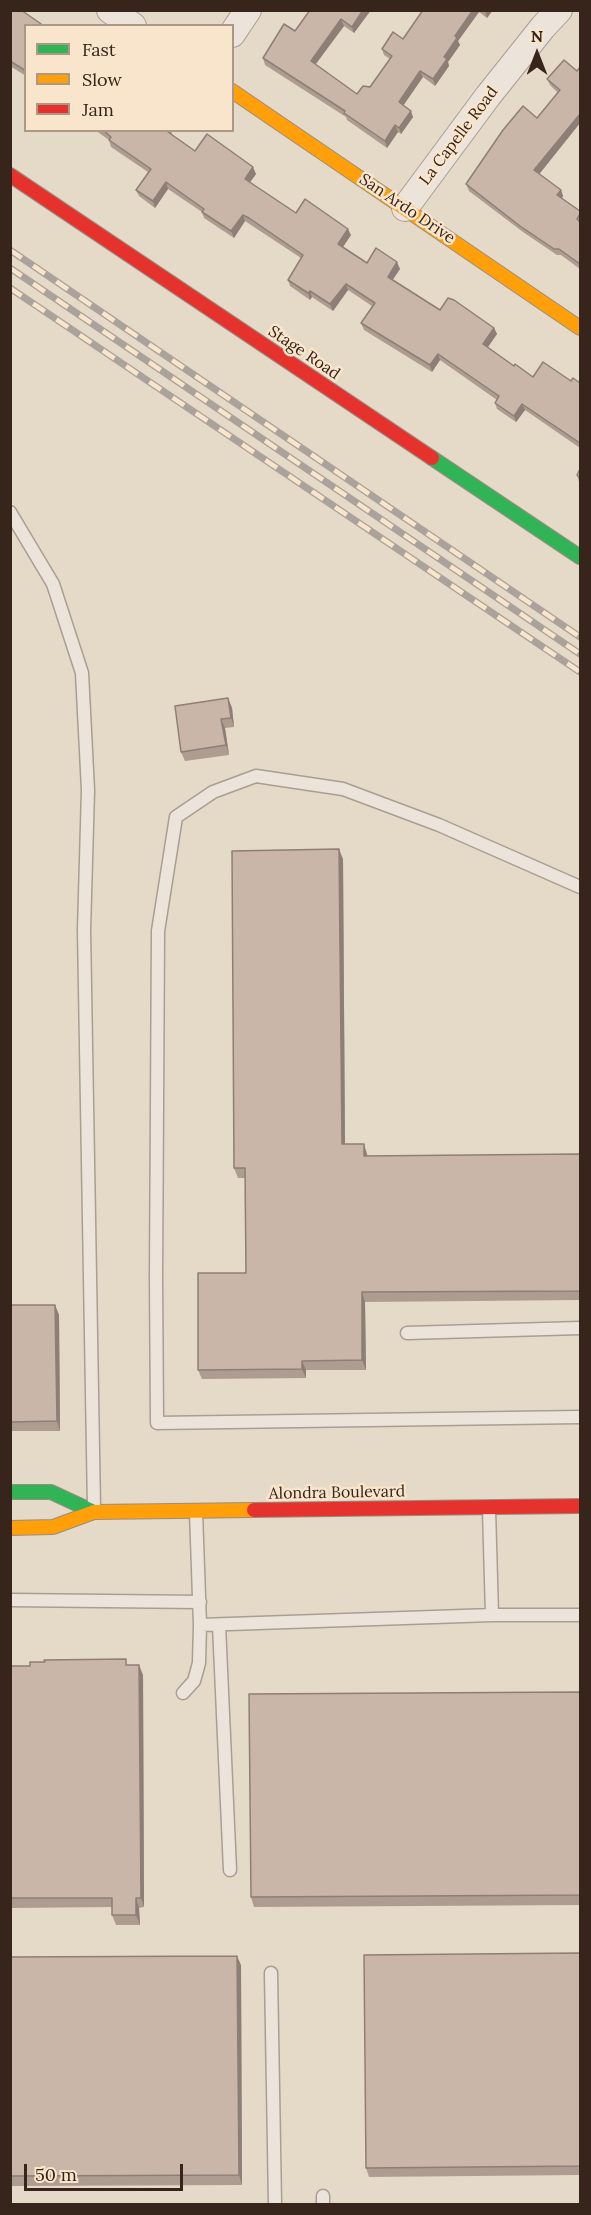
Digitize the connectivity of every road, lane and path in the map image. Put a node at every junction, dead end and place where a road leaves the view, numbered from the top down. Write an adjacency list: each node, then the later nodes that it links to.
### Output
1 (110, 10): 4 (street)
2 (248, 10): 5 (street)
3 (559, 10): 8 (street, La Capelle Road)
4 (130, 24)
5 (234, 31)
6 (234, 92): 8 (main road, San Ardo Drive)
7 (10, 175): 11 (main road, Stage Road)
8 (405, 208): 9 (main road, San Ardo Drive)
9 (580, 328)
10 (10, 512): 20 (lane)
11 (580, 557)
12 (580, 887): 15 (lane)
13 (580, 1328): 14 (lane)
14 (407, 1333)
15 (580, 1417)
16 (10, 1492): 20 (main road, Alondra Boulevard)
17 (580, 1506): 18 (main road, Alondra Boulevard)
18 (489, 1507): 19 (main road, Alondra Boulevard); 25 (lane)
19 (196, 1511): 20 (main road, Alondra Boulevard); 23 (lane)
20 (94, 1512): 21 (main road, Alondra Boulevard)
21 (10, 1528)
22 (10, 1600): 23 (lane)
23 (200, 1602): 26 (lane)
24 (580, 1614): 25 (lane)
25 (492, 1615): 27 (lane)
26 (200, 1625): 27 (lane); 28 (lane)
27 (219, 1625): 29 (lane)
28 (183, 1693)
29 (231, 1870)
30 (272, 1972): 31 (lane)
31 (275, 2205)

